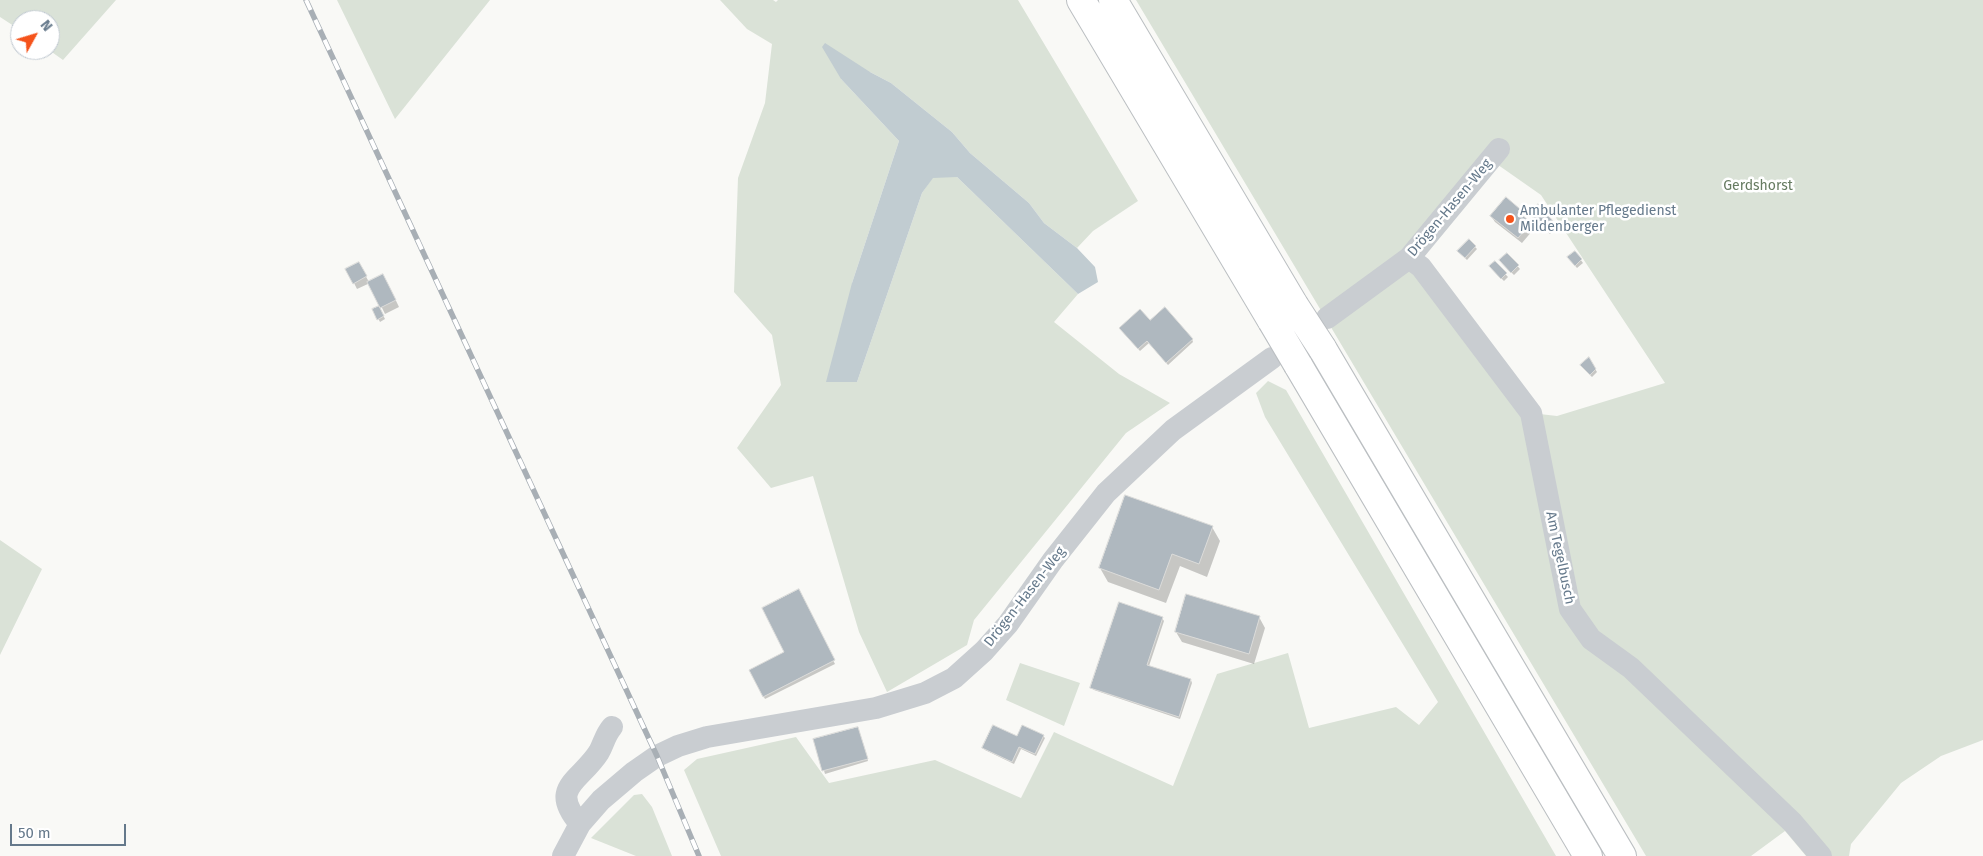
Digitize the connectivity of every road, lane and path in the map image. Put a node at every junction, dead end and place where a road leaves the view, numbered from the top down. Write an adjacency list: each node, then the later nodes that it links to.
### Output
1 (1081, 0): 9 (highway, bridge)
2 (1113, 0): 10 (highway, bridge)
3 (1499, 149): 4 (street, Drögen-Hasen-Weg)
4 (1409, 258): 5 (street, Drögen-Hasen-Weg); 11 (street, Am Tegelbusch)
5 (1327, 318)
6 (1272, 358): 8 (street, Drögen-Hasen-Weg)
7 (612, 727): 8 (street)
8 (574, 840)
9 (1588, 856)
10 (1622, 856)
11 (1821, 856)

